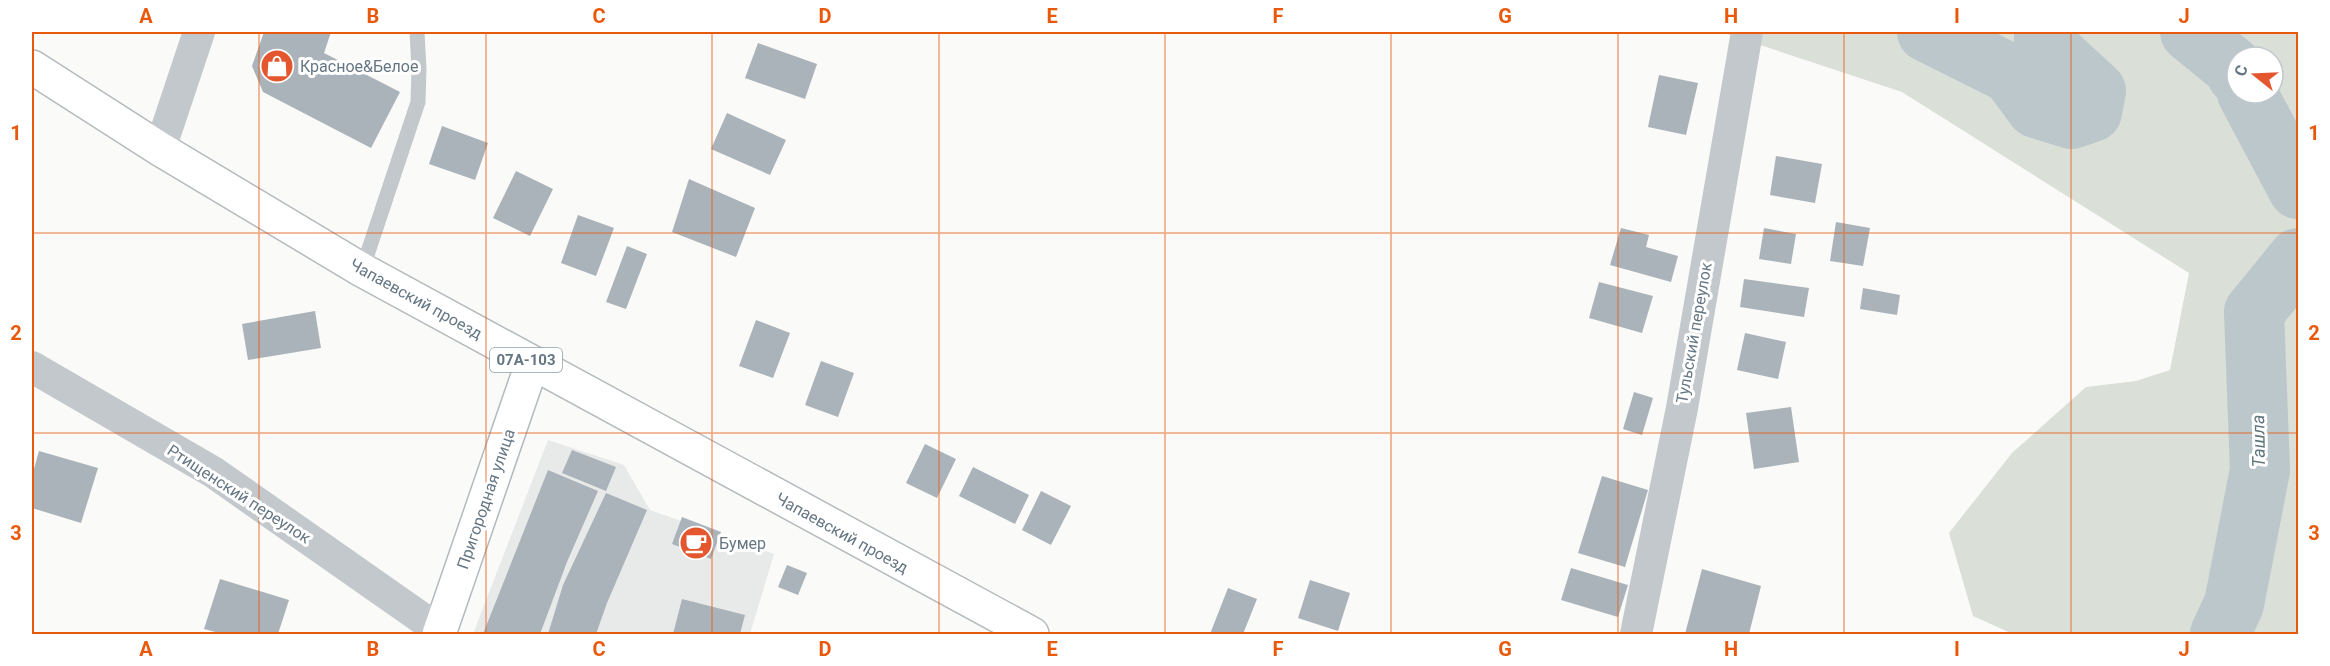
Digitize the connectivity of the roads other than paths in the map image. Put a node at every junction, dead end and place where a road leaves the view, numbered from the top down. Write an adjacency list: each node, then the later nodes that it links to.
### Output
1 (199, 32): 5 (street)
2 (417, 32): 6 (lane)
3 (1747, 32): 11 (street, Тульский переулок)
4 (32, 67): 5 (main road, Чапаевский проезд / 07А-103)
5 (160, 149): 6 (main road, Чапаевский проезд / 07А-103)
6 (362, 270): 7 (main road, Чапаевский проезд / 07А-103)
7 (532, 364): 9 (main road, Пригородная улица); 10 (main road, Чапаевский проезд / 07А-103)
8 (32, 367): 9 (street, Ртищенский переулок)
9 (440, 633)
10 (1032, 634)
11 (1636, 634)

